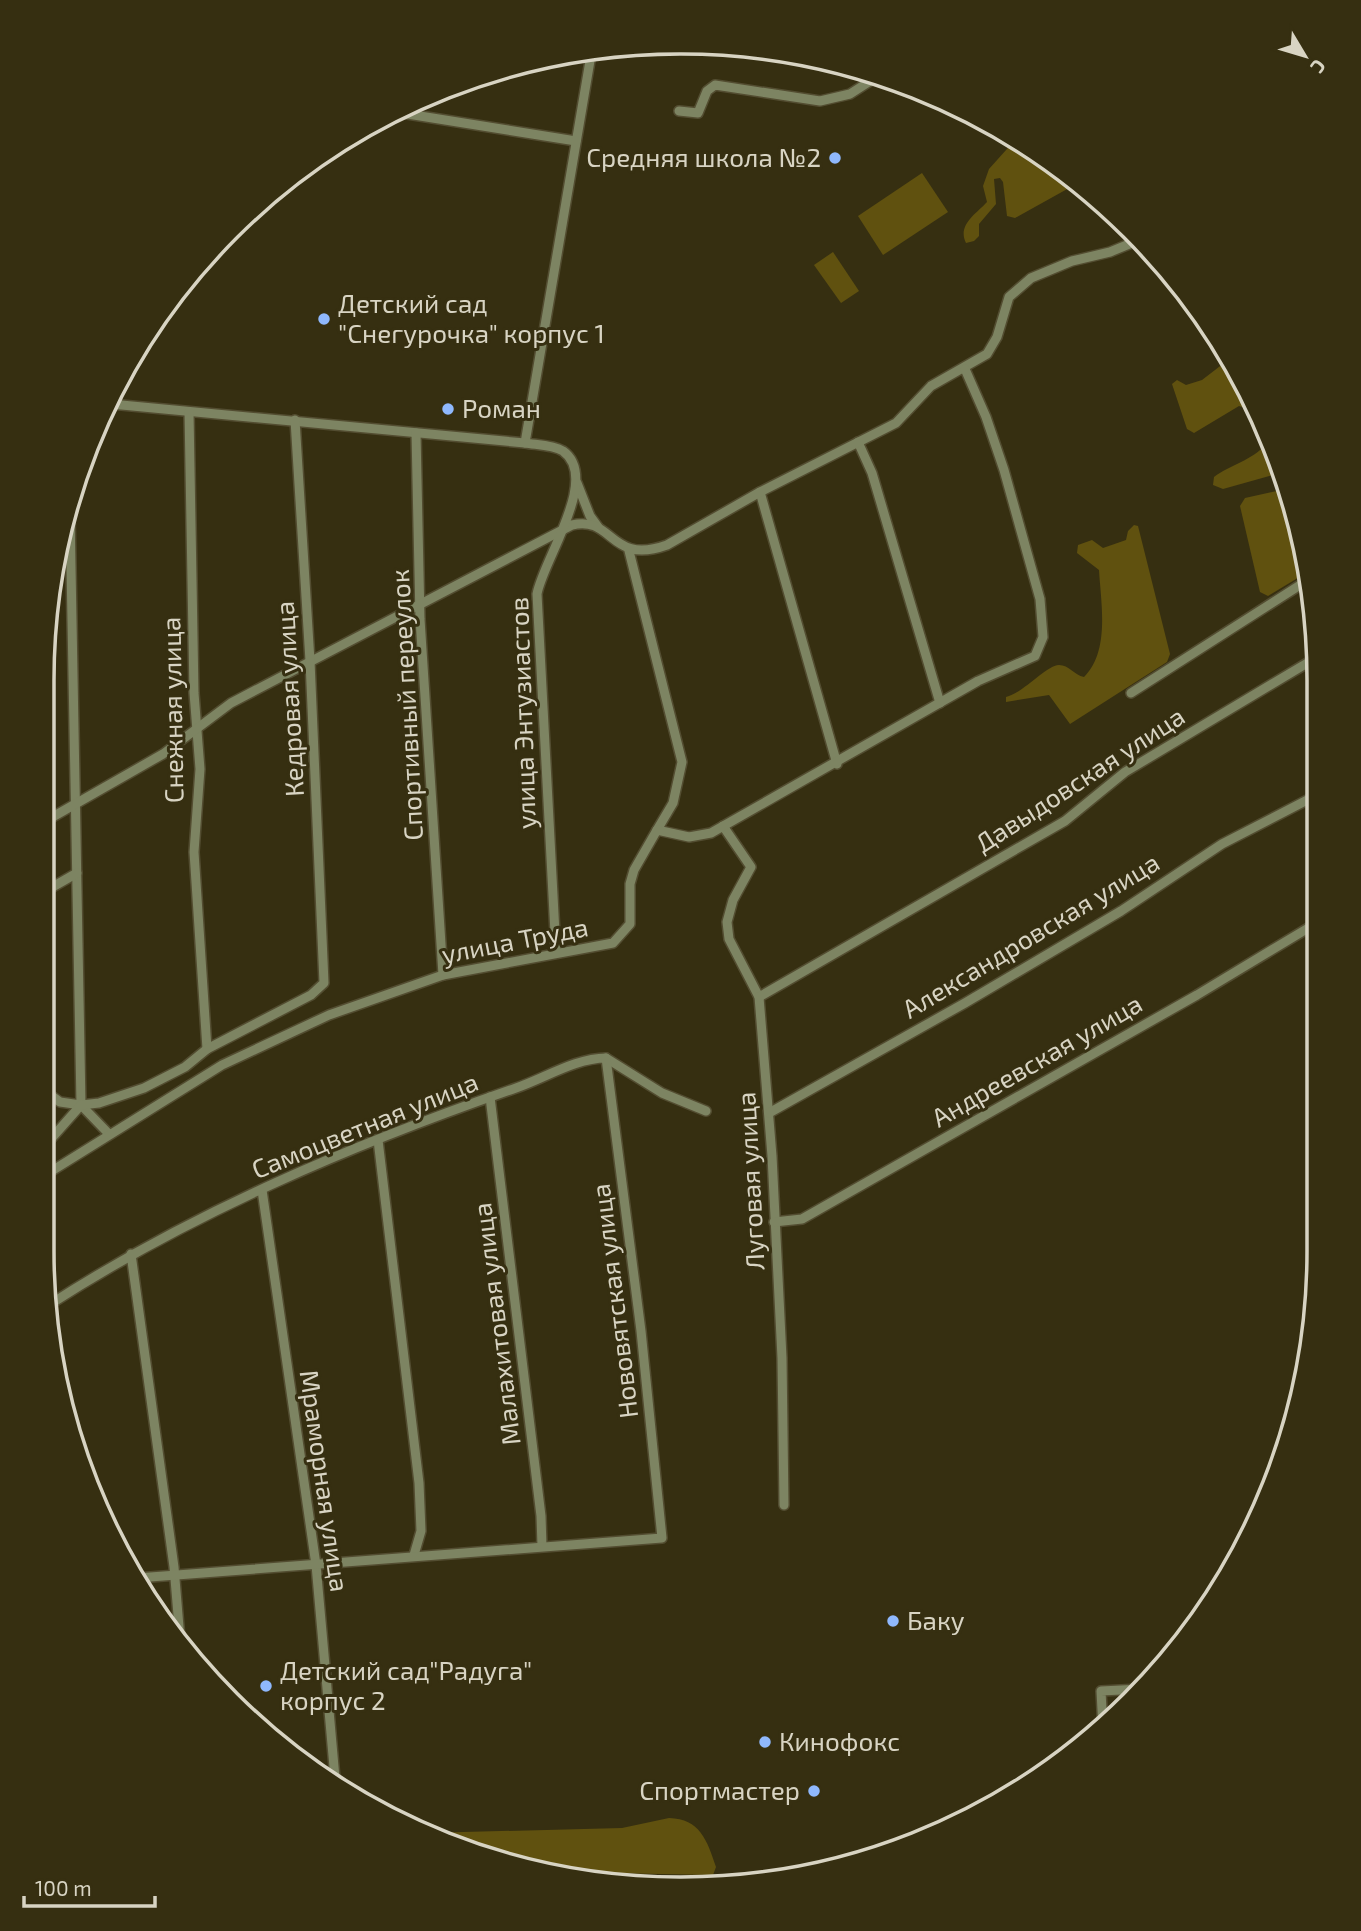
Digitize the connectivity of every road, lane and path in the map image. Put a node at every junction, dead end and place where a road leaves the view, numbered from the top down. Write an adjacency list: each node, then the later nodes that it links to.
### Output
1 (590, 61): 5 (street)
2 (867, 83): 3 (street)
3 (679, 111)
4 (413, 115): 5 (street)
5 (576, 141): 13 (street)
6 (1129, 244): 7 (street)
7 (965, 369): 12 (street); 25 (street)
8 (119, 405): 9 (street)
9 (188, 412): 10 (street); 26 (street, Снежная улица)
10 (295, 420): 11 (street); 22 (street, Кедровая улица)
11 (416, 433): 13 (street); 21 (street, Спортивный переулок)
12 (858, 442): 15 (street); 25 (street)
13 (525, 443): 14 (street)
14 (576, 478): 16 (street, улица Энтузиастов); 17 (street)
15 (760, 492): 19 (street); 27 (street)
16 (562, 529): 17 (street); 21 (street); 36 (street, улица Энтузиастов)
17 (600, 529): 19 (street)
18 (71, 540): 29 (street)
19 (629, 551): 32 (street)
20 (1299, 586): 24 (street)
21 (421, 603): 22 (street); 37 (street, Спортивный переулок)
22 (310, 661): 26 (street); 39 (street, Кедровая улица)
23 (1306, 664): 38 (street, Давыдовская улица)
24 (1131, 693)
25 (940, 703): 27 (street)
26 (197, 730): 29 (street); 39 (street, Снежная улица)
27 (837, 764): 31 (street)
28 (1307, 800): 45 (street, Александровская улица)
29 (76, 803): 30 (street); 33 (street)
30 (54, 815)
31 (723, 826): 32 (street); 38 (street, Луговая улица)
32 (657, 830): 36 (street, улица Труда)
33 (78, 873): 34 (street); 43 (street)
34 (54, 886)
35 (1307, 929): 51 (street, Андреевская улица)
36 (556, 952): 37 (street, улица Труда)
37 (443, 975): 46 (street, улица Труда)
38 (759, 997): 45 (street, Луговая улица)
39 (207, 1049): 43 (street)
40 (606, 1058): 41 (street, Самоцветная улица); 44 (street); 55 (street, Нововятская улица)
41 (490, 1097): 48 (street, Самоцветная улица); 55 (street, Малахитовая улица)
42 (54, 1098): 43 (street)
43 (81, 1105): 46 (street); 47 (street)
44 (706, 1111)
45 (769, 1112): 51 (street, Луговая улица)
46 (108, 1133): 49 (street, улица Труда)
47 (54, 1135)
48 (378, 1140): 50 (street, Самоцветная улица); 56 (street)
49 (54, 1169)
50 (262, 1190): 52 (street, Самоцветная улица); 57 (street, Мраморная улица)
51 (774, 1222): 54 (street, Луговая улица)
52 (131, 1254): 53 (street, Самоцветная улица); 58 (street)
53 (57, 1300)
54 (784, 1506)
55 (542, 1546): 56 (street)
56 (414, 1555): 57 (street)
57 (316, 1565): 58 (street); 63 (street, Мраморная улица)
58 (175, 1576): 59 (street); 60 (street)
59 (147, 1577)
60 (179, 1625)
61 (1126, 1689): 62 (street)
62 (1102, 1712)
63 (334, 1772)

